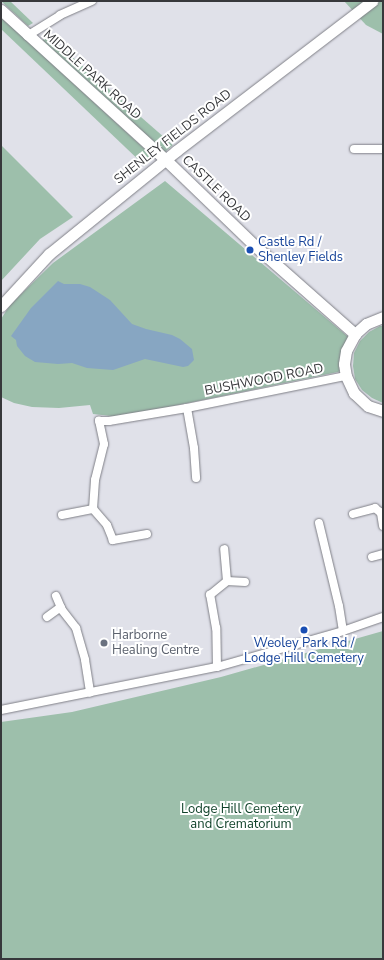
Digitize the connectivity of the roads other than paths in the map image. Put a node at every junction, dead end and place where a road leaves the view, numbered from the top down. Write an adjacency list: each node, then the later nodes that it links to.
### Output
1 (92, 1): 4 (street)
2 (372, 1): 7 (street, SHENLEY FIELDS ROAD)
3 (1, 10): 4 (street, MIDDLE PARK ROAD)
4 (27, 36): 7 (street, MIDDLE PARK ROAD)
5 (354, 149): 6 (street)
6 (383, 149)
7 (166, 160): 8 (street, SHENLEY FIELDS ROAD); 10 (street, CASTLE ROAD)
8 (1, 306)
9 (383, 317): 10 (street)
10 (355, 334): 11 (street)
11 (346, 376): 12 (street, BUSHWOOD ROAD); 13 (street)
12 (187, 408): 14 (street); 15 (street, BUSHWOOD ROAD)
13 (383, 411)
14 (196, 478)
15 (92, 509): 18 (street); 21 (street)
16 (382, 513): 17 (street); 20 (street)
17 (353, 514)
18 (62, 515)
19 (319, 523): 31 (street)
20 (383, 526)
21 (147, 534)
22 (224, 549): 25 (street)
23 (383, 554): 24 (street)
24 (372, 557)
25 (227, 581): 26 (street); 32 (street)
26 (245, 582)
27 (56, 596): 28 (street)
28 (61, 607): 29 (street); 33 (street)
29 (47, 617)
30 (383, 617): 31 (street)
31 (343, 631): 32 (street)
32 (217, 667): 33 (street)
33 (90, 693): 34 (street)
34 (1, 710)

